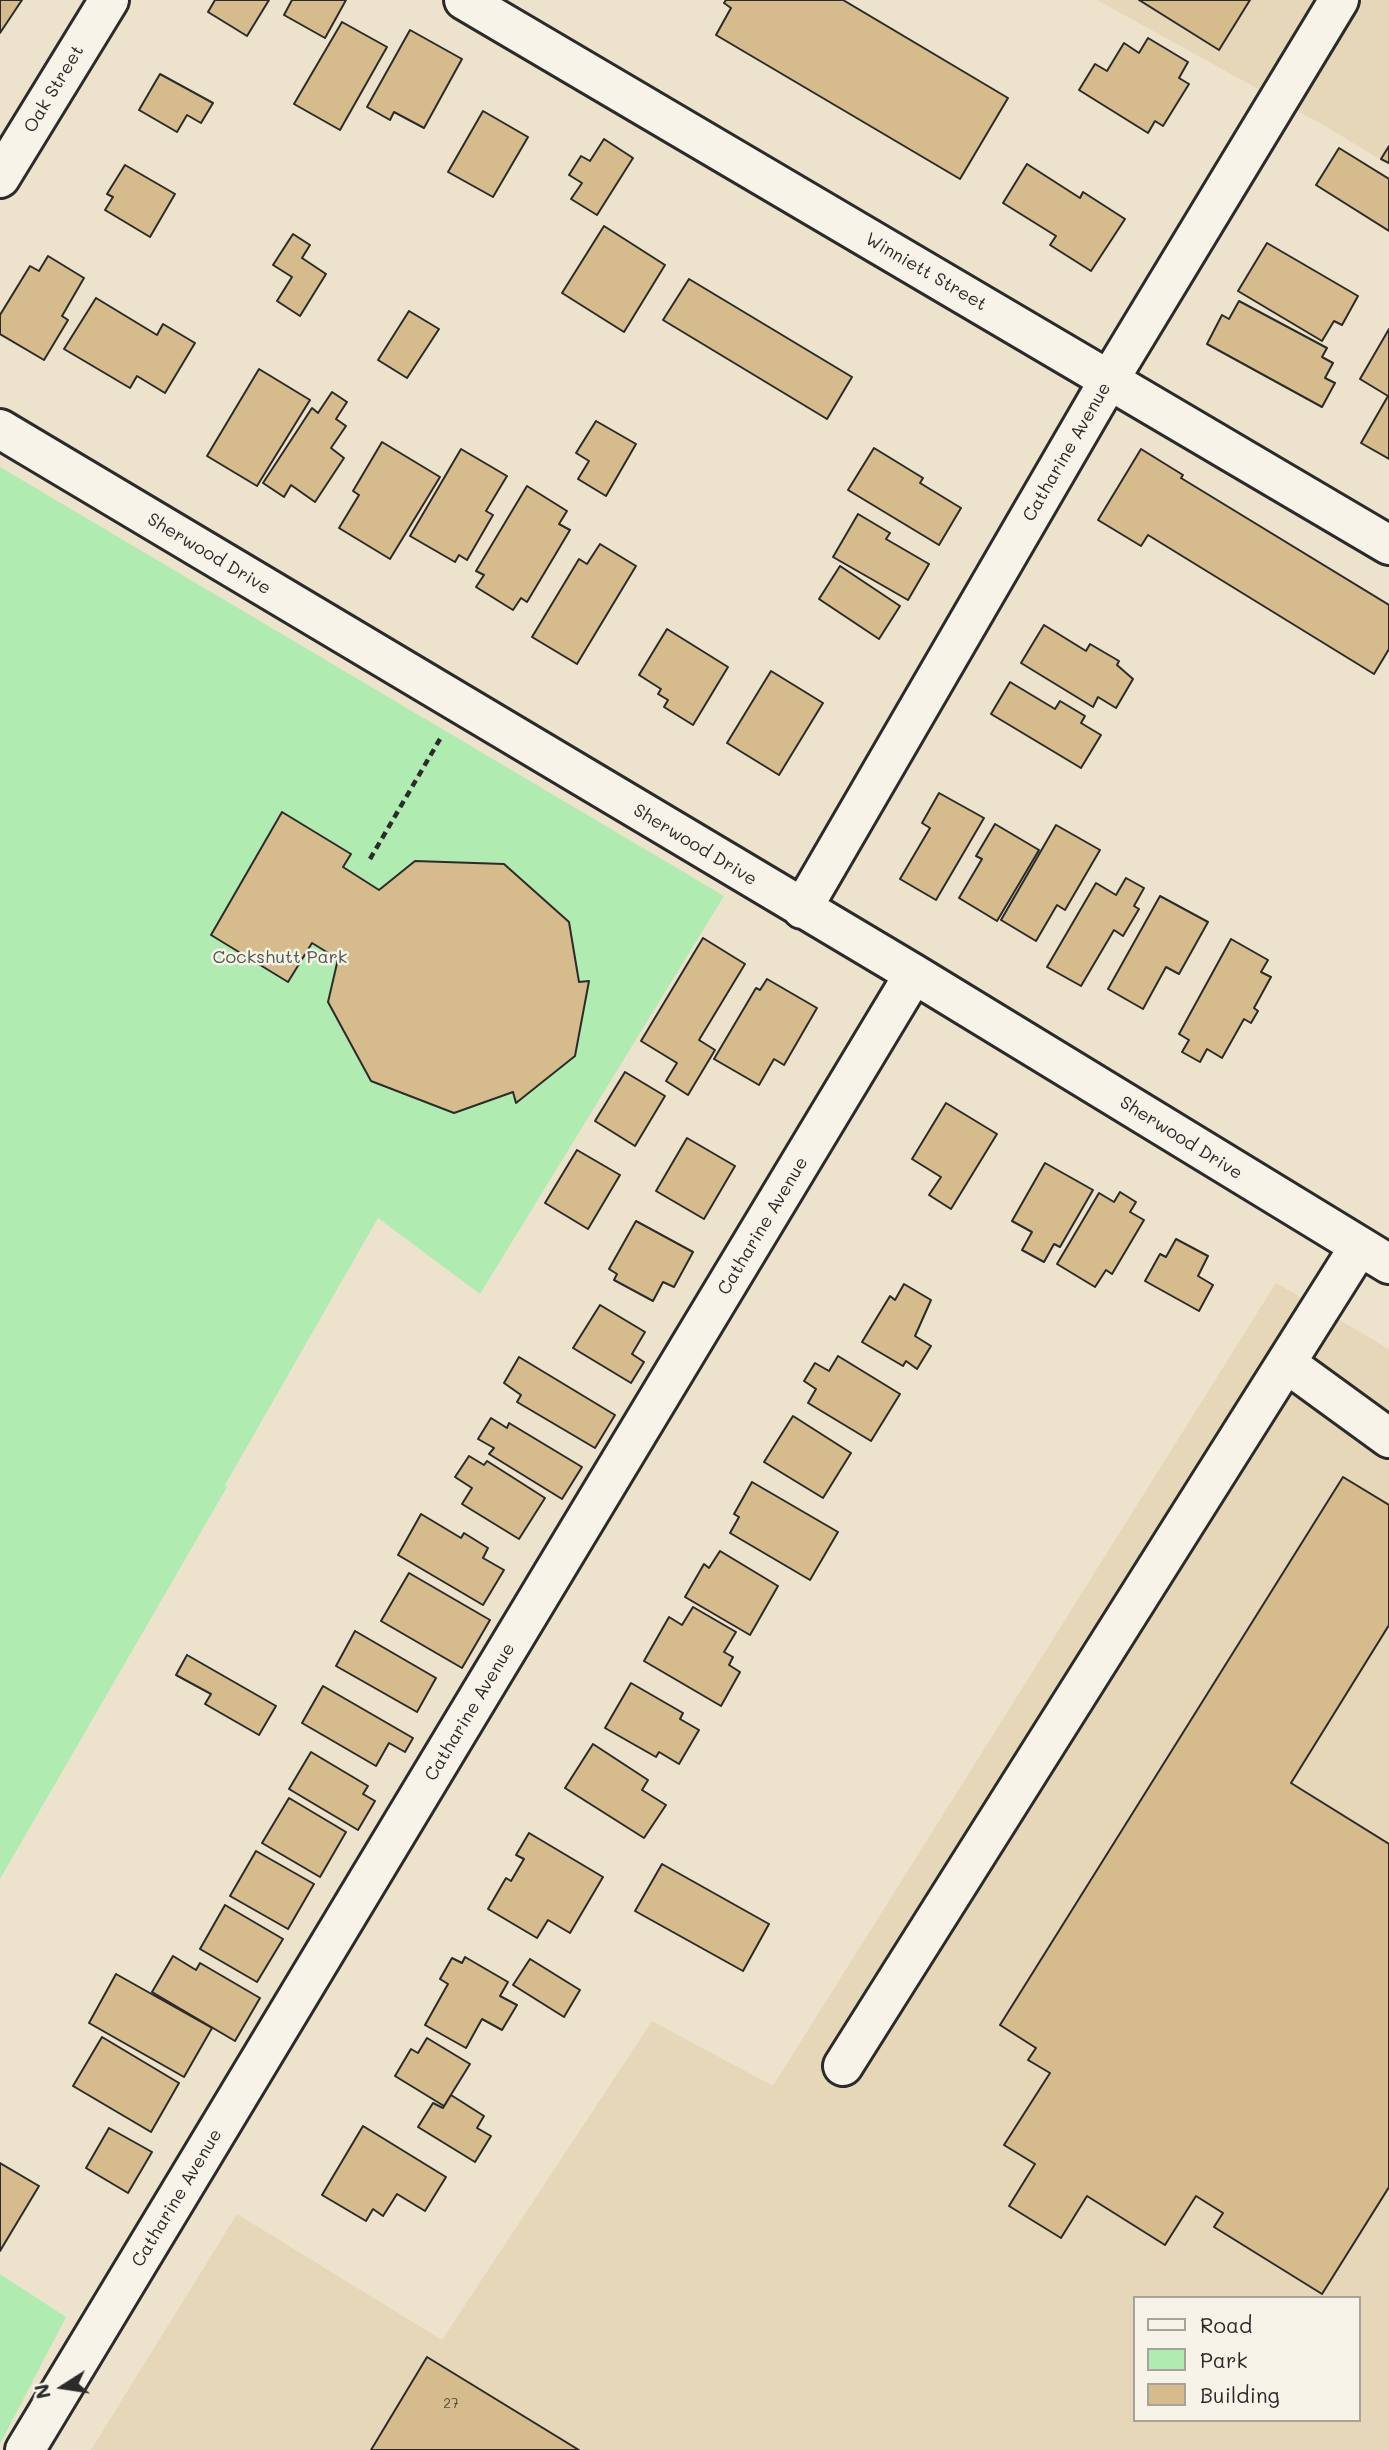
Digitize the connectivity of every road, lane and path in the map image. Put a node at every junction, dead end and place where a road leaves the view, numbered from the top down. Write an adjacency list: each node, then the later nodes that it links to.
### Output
1 (109, 0): 4 (street, Oak Street)
2 (464, 0): 5 (street, Winniett Street)
3 (1339, 0): 5 (street, Catharine Avenue)
4 (0, 178)
5 (1109, 380): 7 (street, Winniett Street); 10 (street, Catharine Avenue)
6 (0, 429): 8 (street, Sherwood Drive)
7 (1389, 545)
8 (460, 704): 9 (path); 10 (street, Sherwood Drive)
9 (370, 859)
10 (802, 909): 11 (street, Sherwood Drive)
11 (914, 974): 12 (street, Sherwood Drive); 16 (street, Catharine Avenue)
12 (1374, 1256): 13 (street)
13 (1286, 1363): 14 (street); 15 (street)
14 (1389, 1438)
15 (843, 2066)
16 (25, 2450)

